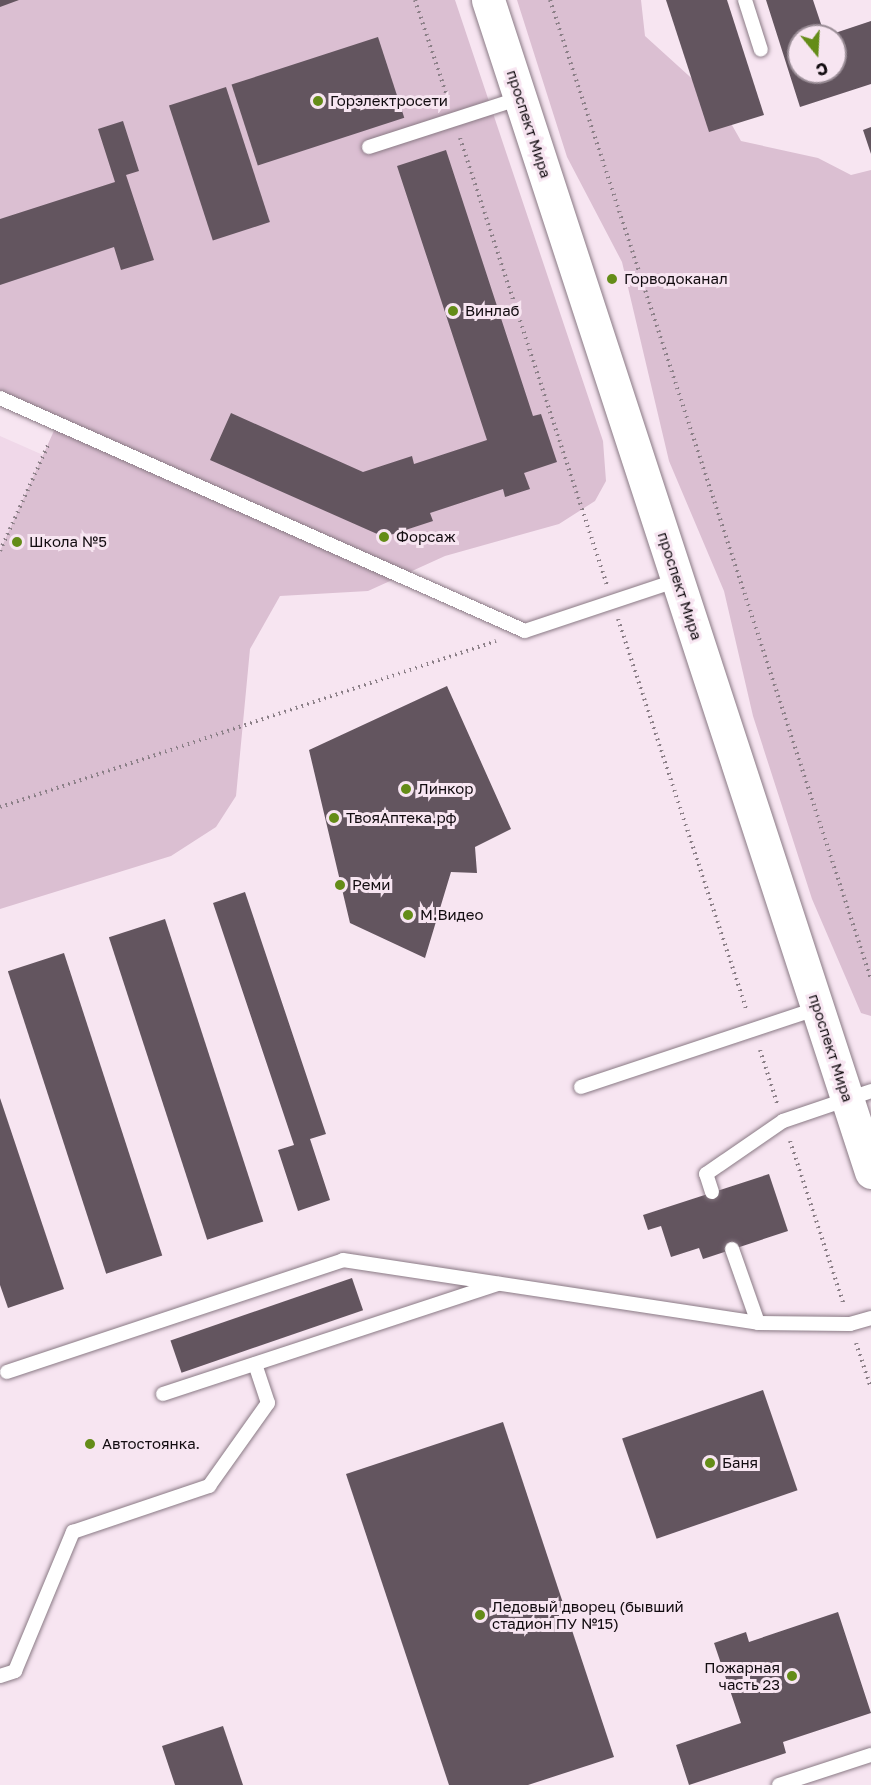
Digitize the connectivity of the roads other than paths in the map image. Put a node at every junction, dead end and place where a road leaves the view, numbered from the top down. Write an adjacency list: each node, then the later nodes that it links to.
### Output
1 (488, 0): 4 (street, проспект Мира)
2 (745, 0): 3 (lane)
3 (761, 50)
4 (521, 98): 5 (lane); 7 (street, проспект Мира)
5 (369, 147)
6 (0, 398): 7 (lane)
7 (678, 580): 8 (street, проспект Мира)
8 (818, 1008): 9 (lane); 10 (street, проспект Мира)
9 (581, 1087)
10 (859, 1095): 11 (street, проспект Мира); 12 (lane)
11 (871, 1172)
12 (712, 1192)
13 (732, 1249): 16 (lane)
14 (500, 1284): 16 (lane); 17 (lane); 18 (lane)
15 (871, 1318): 16 (lane)
16 (758, 1323)
17 (255, 1364): 19 (lane); 20 (lane)
18 (7, 1372)
19 (163, 1394)
20 (0, 1676)
21 (871, 1755): 22 (lane)
22 (779, 1785)

